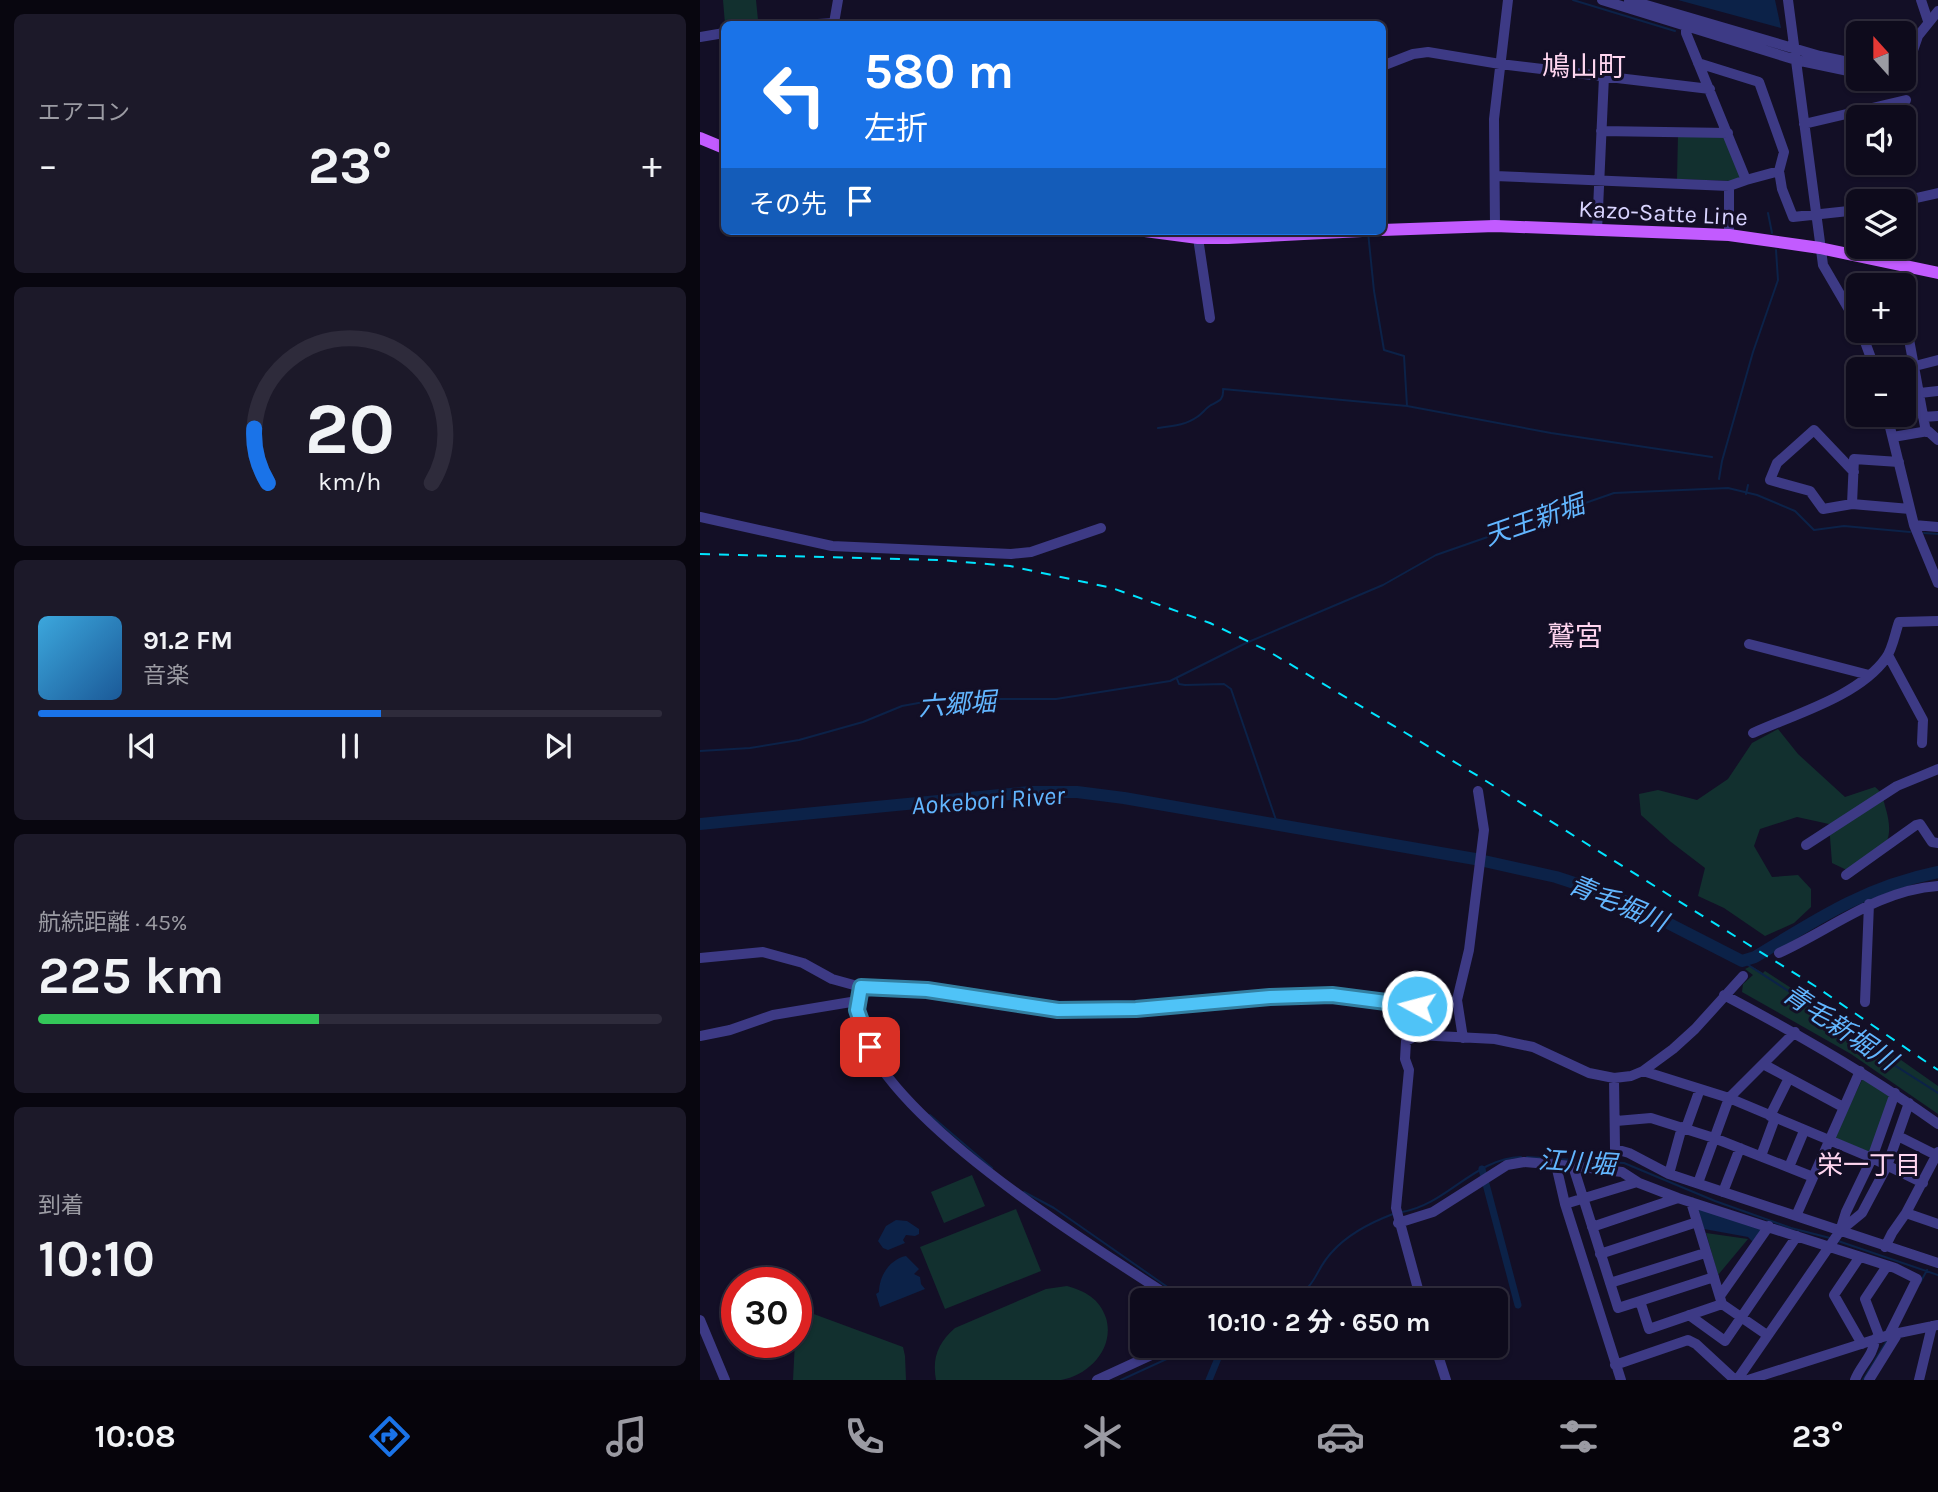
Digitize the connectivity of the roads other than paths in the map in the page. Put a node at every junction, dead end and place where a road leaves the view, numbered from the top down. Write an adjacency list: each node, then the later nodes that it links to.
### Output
1 (838, 0): 8 (street)
2 (1508, 0): 18 (street)
3 (1602, 0): 10 (street)
4 (1629, 0): 10 (street)
5 (1788, 0): 14 (street)
6 (1921, 0): 9 (street)
7 (1938, 10): 9 (street)
8 (834, 21)
9 (1928, 21): 13 (street)
10 (1686, 22): 14 (street); 16 (street)
11 (721, 34): 12 (street)
12 (700, 37)
13 (1916, 39)
14 (1796, 54): 15 (street); 19 (street); 23 (street)
15 (1846, 62)
16 (1698, 63): 21 (street); 28 (street)
17 (1386, 64): 18 (street)
18 (1500, 64): 20 (street); 29 (street)
19 (1846, 70)
20 (1604, 76): 21 (street); 24 (street)
21 (1710, 89): 25 (street)
22 (1906, 100): 23 (street)
23 (1804, 124): 36 (street)
24 (1601, 131): 25 (street); 30 (street)
25 (1728, 133): 31 (street)
26 (700, 138): 27 (main road)
27 (721, 147)
28 (1779, 171): 31 (street); 36 (street)
29 (1494, 176): 30 (street); 37 (street)
30 (1599, 180): 32 (street); 39 (street)
31 (1746, 180): 32 (street)
32 (1729, 186): 42 (street)
33 (1938, 193): 34 (street)
34 (1916, 198)
35 (1846, 212): 36 (street)
36 (1815, 216): 44 (street)
37 (1496, 226): 38 (main road, Kazo-Satte Line); 39 (main road, Kazo-Satte Line)
38 (1386, 230)
39 (1597, 231): 42 (main road, Kazo-Satte Line)
40 (1179, 235): 43 (main road)
41 (1268, 235): 43 (main road)
42 (1729, 235): 44 (main road, Kazo-Satte Line)
43 (1198, 238): 47 (street)
44 (1819, 248): 45 (main road, Kazo-Satte Line); 46 (street)
45 (1938, 273)
46 (1846, 302)
47 (1210, 318)
48 (1938, 360): 49 (street)
49 (1916, 366)
50 (1916, 371): 52 (street)
51 (1938, 391): 52 (street)
52 (1920, 393): 54 (street)
53 (1938, 416): 54 (street)
54 (1923, 417): 56 (street)
55 (1890, 427): 57 (street)
56 (1926, 432): 57 (street); 58 (street)
57 (1893, 437): 59 (street)
58 (1938, 440)
59 (1899, 461): 60 (street); 62 (street)
60 (1854, 472): 61 (street); 61 (street)
61 (1852, 504): 62 (street)
62 (1910, 509): 64 (street)
63 (700, 517): 66 (street)
64 (1914, 525): 65 (street); 67 (street)
65 (1938, 527)
66 (1101, 528)
67 (1938, 583)
68 (1938, 621): 70 (street)
69 (1749, 645): 71 (street)
70 (1888, 655): 71 (street); 73 (street)
71 (1869, 675): 72 (street)
72 (1753, 733)
73 (1922, 743)
74 (1938, 769): 77 (street)
75 (1478, 791): 91 (street)
76 (1938, 843): 78 (street)
77 (1806, 845)
78 (1846, 875)
79 (1938, 886): 80 (street)
80 (1870, 904): 81 (street); 87 (street)
81 (1779, 953)
82 (700, 958): 84 (street)
83 (1742, 976): 85 (street)
84 (861, 987): 86 (street); 89 (street)
85 (1724, 995): 88 (street); 93 (street)
86 (857, 1001): 90 (street); 146 (street)
87 (1865, 1002)
88 (1795, 1032): 92 (street); 94 (street)
89 (1417, 1035): 91 (street); 131 (street)
90 (700, 1036)
91 (1463, 1038): 95 (street)
92 (1763, 1064): 96 (street); 99 (street)
93 (1643, 1071): 95 (street); 97 (street)
94 (1860, 1071): 98 (street); 101 (street)
95 (1614, 1078): 103 (street)
96 (1789, 1078): 101 (street); 102 (street)
97 (1700, 1089): 99 (street); 105 (street)
98 (1895, 1093): 100 (street); 113 (street)
99 (1729, 1098): 102 (street); 108 (street)
100 (1909, 1103): 104 (street); 107 (street)
101 (1843, 1107): 109 (street)
102 (1773, 1117): 106 (street); 112 (street)
103 (1616, 1121): 105 (street); 118 (street)
104 (1938, 1124)
105 (1684, 1128): 108 (street); 118 (street)
106 (1804, 1130): 109 (street); 117 (street)
107 (1898, 1136): 111 (street); 116 (street)
108 (1714, 1138): 110 (street); 122 (street)
109 (1829, 1141): 113 (street); 119 (street)
110 (1740, 1148): 112 (street); 123 (street)
111 (1937, 1153): 121 (street)
112 (1761, 1157): 117 (street)
113 (1872, 1158): 116 (street); 135 (street)
114 (1556, 1165): 115 (street); 127 (street); 131 (street)
115 (1573, 1166): 120 (street); 125 (street)
116 (1887, 1166): 121 (street); 135 (street)
117 (1788, 1167): 119 (street)
118 (1669, 1174): 122 (street)
119 (1813, 1177): 129 (street)
120 (1637, 1182): 124 (street); 125 (street)
121 (1923, 1183): 128 (street)
122 (1698, 1184): 123 (street)
123 (1723, 1192): 129 (street)
124 (1678, 1198): 126 (street); 133 (street)
125 (1583, 1199): 127 (street); 133 (street)
126 (1691, 1202): 130 (street); 134 (street)
127 (1565, 1205): 159 (street)
128 (1906, 1213): 132 (street); 138 (street)
129 (1796, 1216): 135 (street)
130 (1697, 1222): 139 (street); 140 (street)
131 (1398, 1223): 147 (street)
132 (1938, 1224)
133 (1592, 1227): 140 (street)
134 (1769, 1227): 136 (street); 148 (street)
135 (1840, 1231): 137 (street); 138 (street)
136 (1797, 1236): 137 (street); 151 (street)
137 (1828, 1247): 141 (street); 154 (street)
138 (1885, 1247): 142 (street)
139 (1705, 1253): 144 (street); 145 (street)
140 (1600, 1254): 145 (street)
141 (1860, 1258): 143 (street); 156 (street)
142 (1938, 1263)
143 (1887, 1266): 155 (street); 155 (street)
144 (1714, 1277): 148 (street); 149 (street)
145 (1610, 1283): 149 (street)
146 (1157, 1288)
147 (1418, 1288)
148 (1721, 1300): 150 (street); 151 (street)
149 (1640, 1301): 150 (street)
150 (1689, 1315): 151 (street)
151 (1743, 1319): 154 (street)
152 (700, 1320): 160 (street)
153 (1935, 1325): 155 (street); 168 (street)
154 (1767, 1335): 164 (street)
155 (1885, 1336): 156 (street); 166 (street); 167 (street)
156 (1862, 1344): 165 (street)
157 (1145, 1358): 161 (street)
158 (1439, 1358): 162 (street)
159 (1615, 1365): 163 (street); 164 (street)
160 (725, 1380)
161 (1097, 1380)
162 (1446, 1380)
163 (1621, 1380)
164 (1736, 1380)
165 (1748, 1380)
166 (1855, 1380)
167 (1869, 1380)
168 (1919, 1380)

